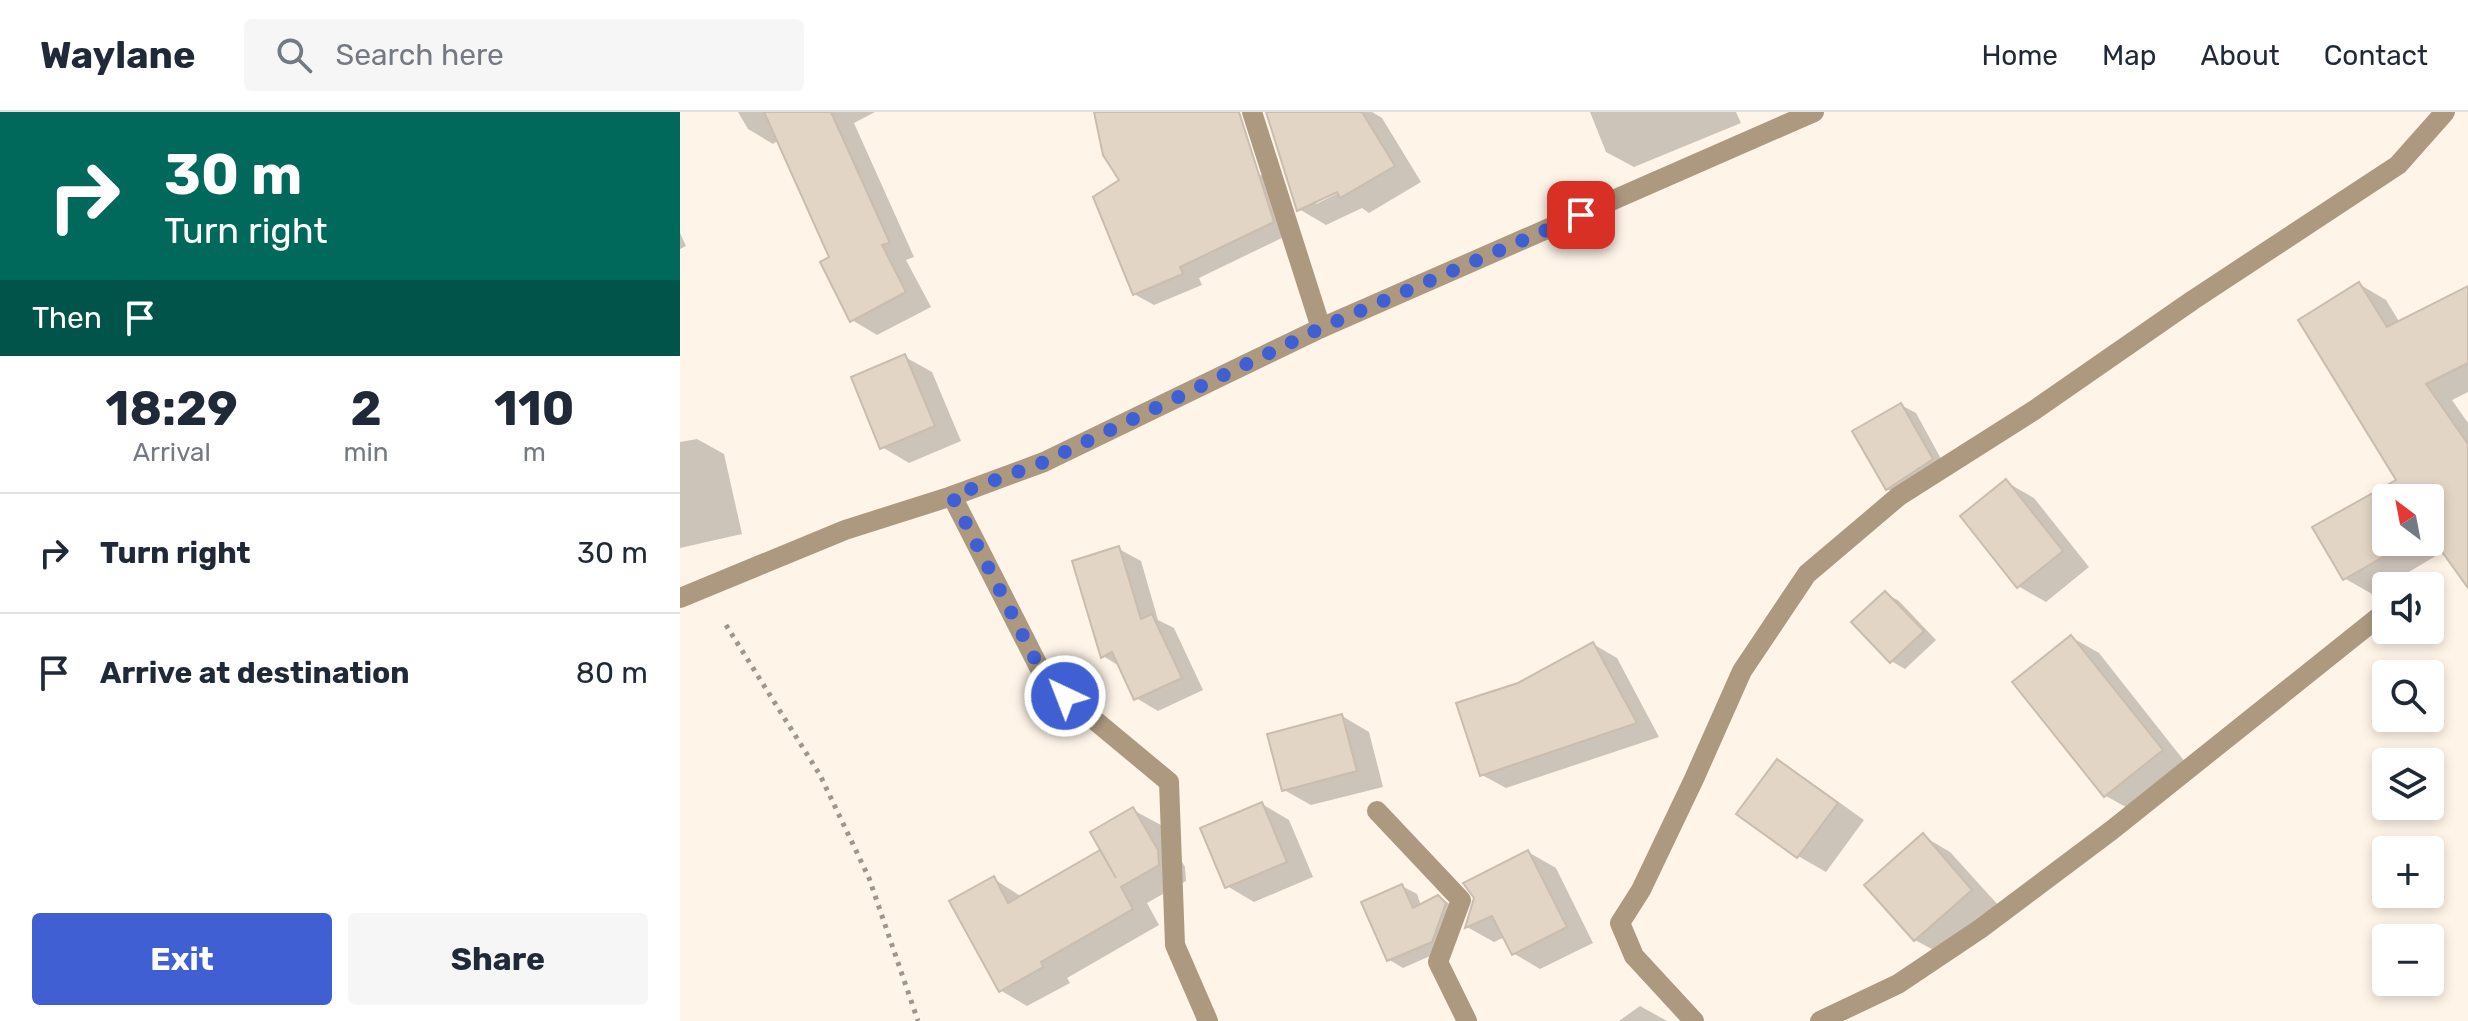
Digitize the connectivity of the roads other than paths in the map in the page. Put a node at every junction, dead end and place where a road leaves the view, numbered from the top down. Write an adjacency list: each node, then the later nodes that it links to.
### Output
1 (1252, 112): 4 (street)
2 (1814, 112): 4 (street)
3 (2445, 112): 11 (street)
4 (1321, 328): 5 (street)
5 (952, 496): 6 (street); 9 (street)
6 (680, 598)
7 (2372, 622): 12 (street)
8 (1377, 811): 10 (street)
9 (1208, 1021)
10 (1467, 1021)
11 (1694, 1021)
12 (1820, 1021)

